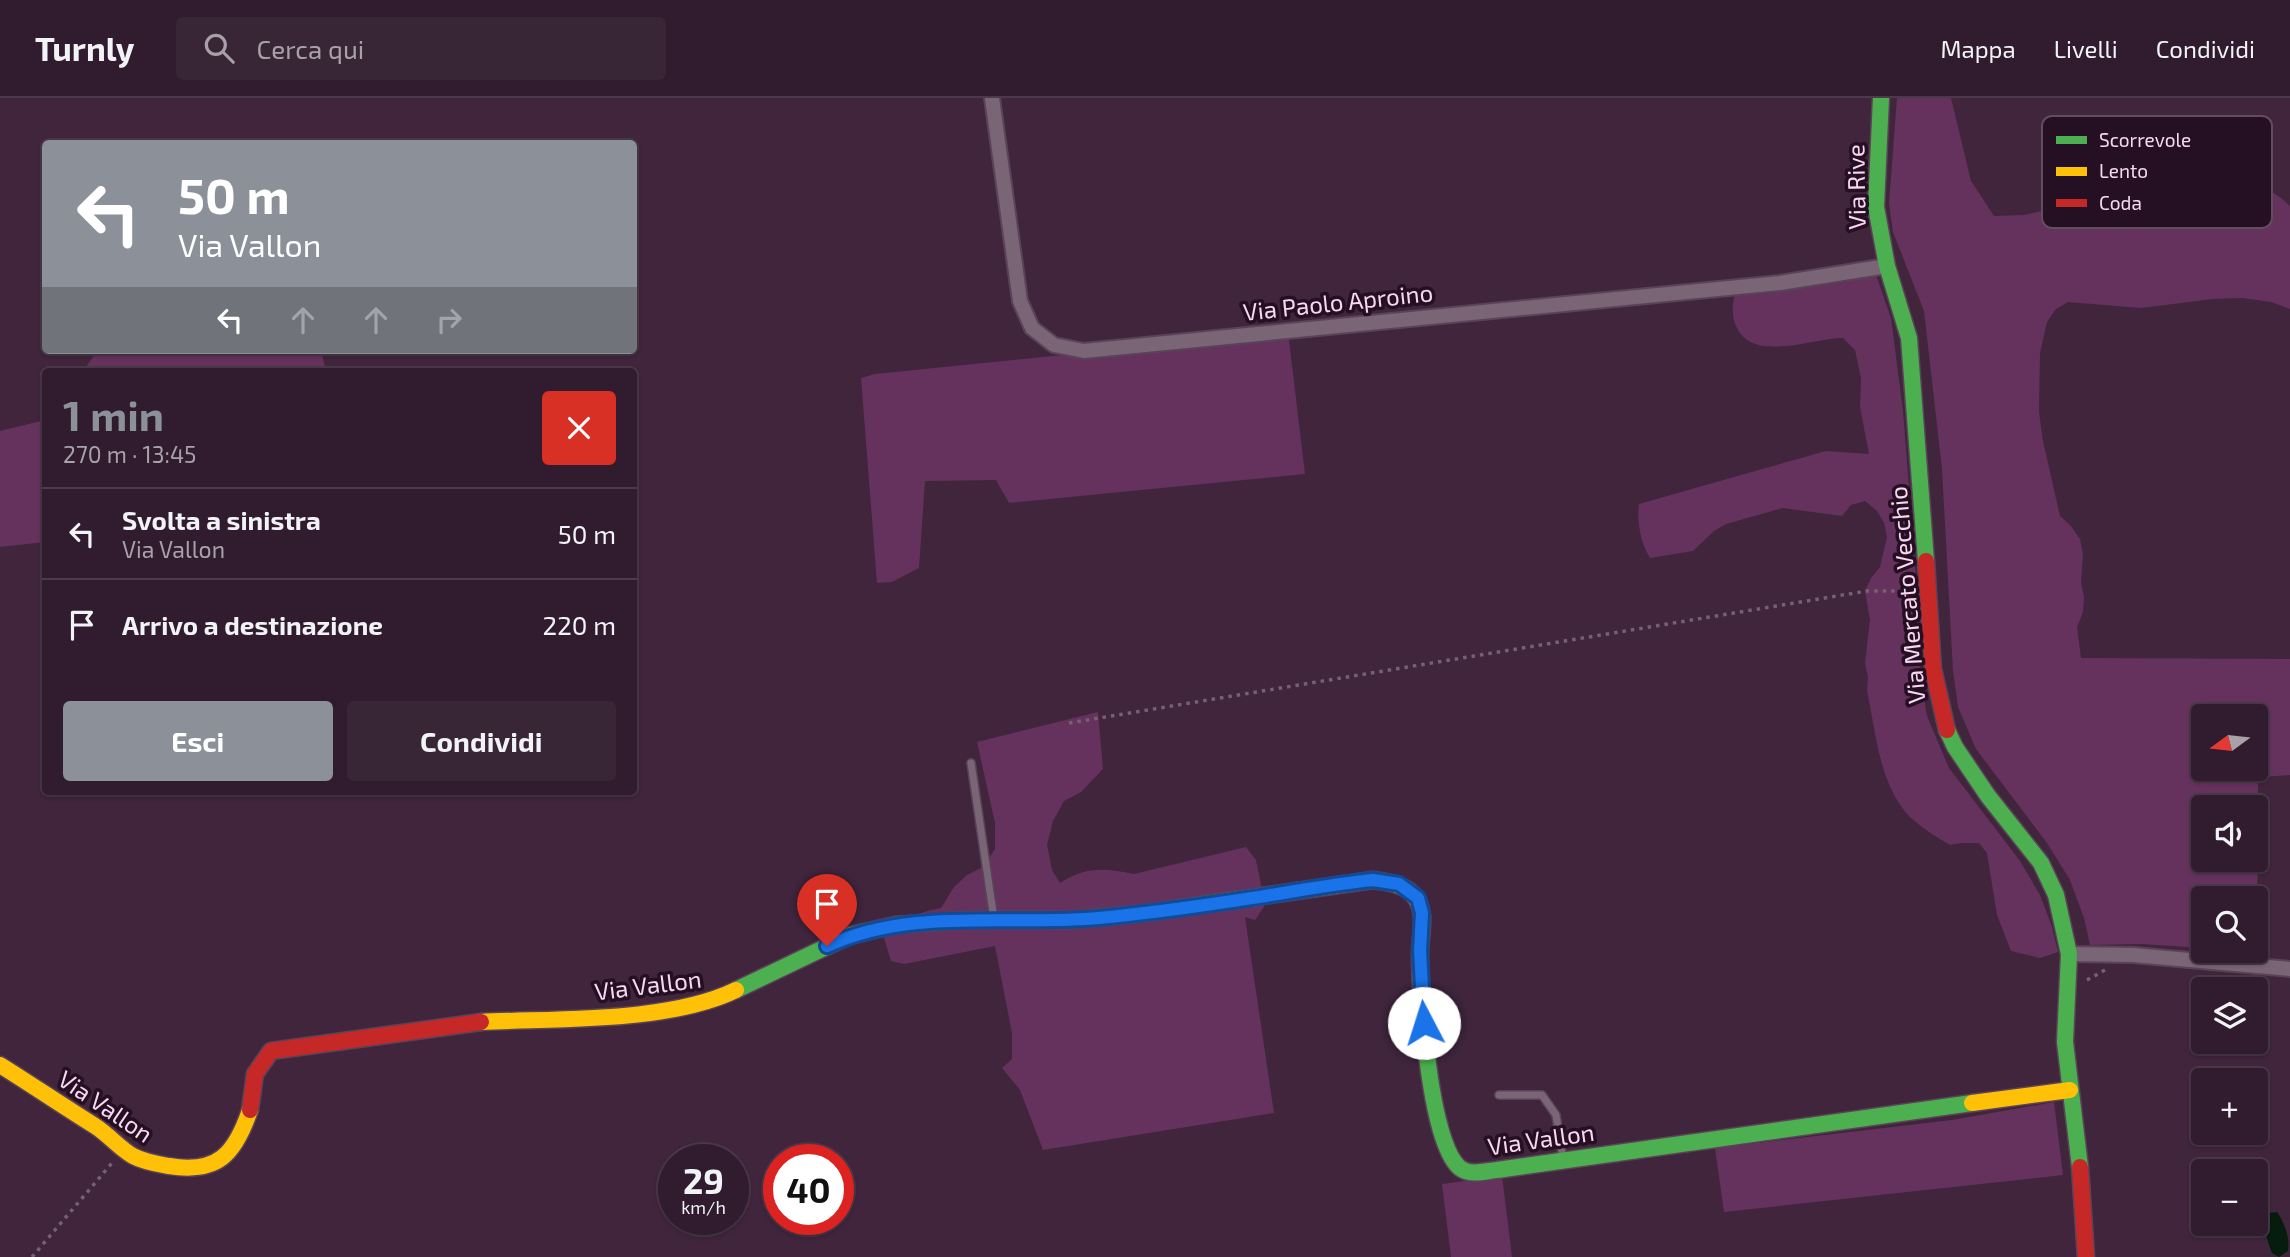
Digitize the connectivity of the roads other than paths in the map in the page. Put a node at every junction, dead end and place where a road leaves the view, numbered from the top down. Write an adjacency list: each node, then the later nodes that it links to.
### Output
1 (992, 98): 3 (street, Via Paolo Aproino)
2 (1881, 98): 3 (street, Via Rive)
3 (1888, 269): 6 (street, Via Mercato Vecchio)
4 (971, 763): 5 (lane)
5 (994, 919): 8 (street, Via Vallon); 11 (street, Via Vallon)
6 (2069, 954): 7 (street); 9 (street, Via Mercato Vecchio)
7 (2290, 969)
8 (0, 1065)
9 (2070, 1090): 11 (street, Via Vallon); 12 (street, Via Mercato Vecchio)
10 (1499, 1095): 11 (lane)
11 (1563, 1160)
12 (2086, 1257)

